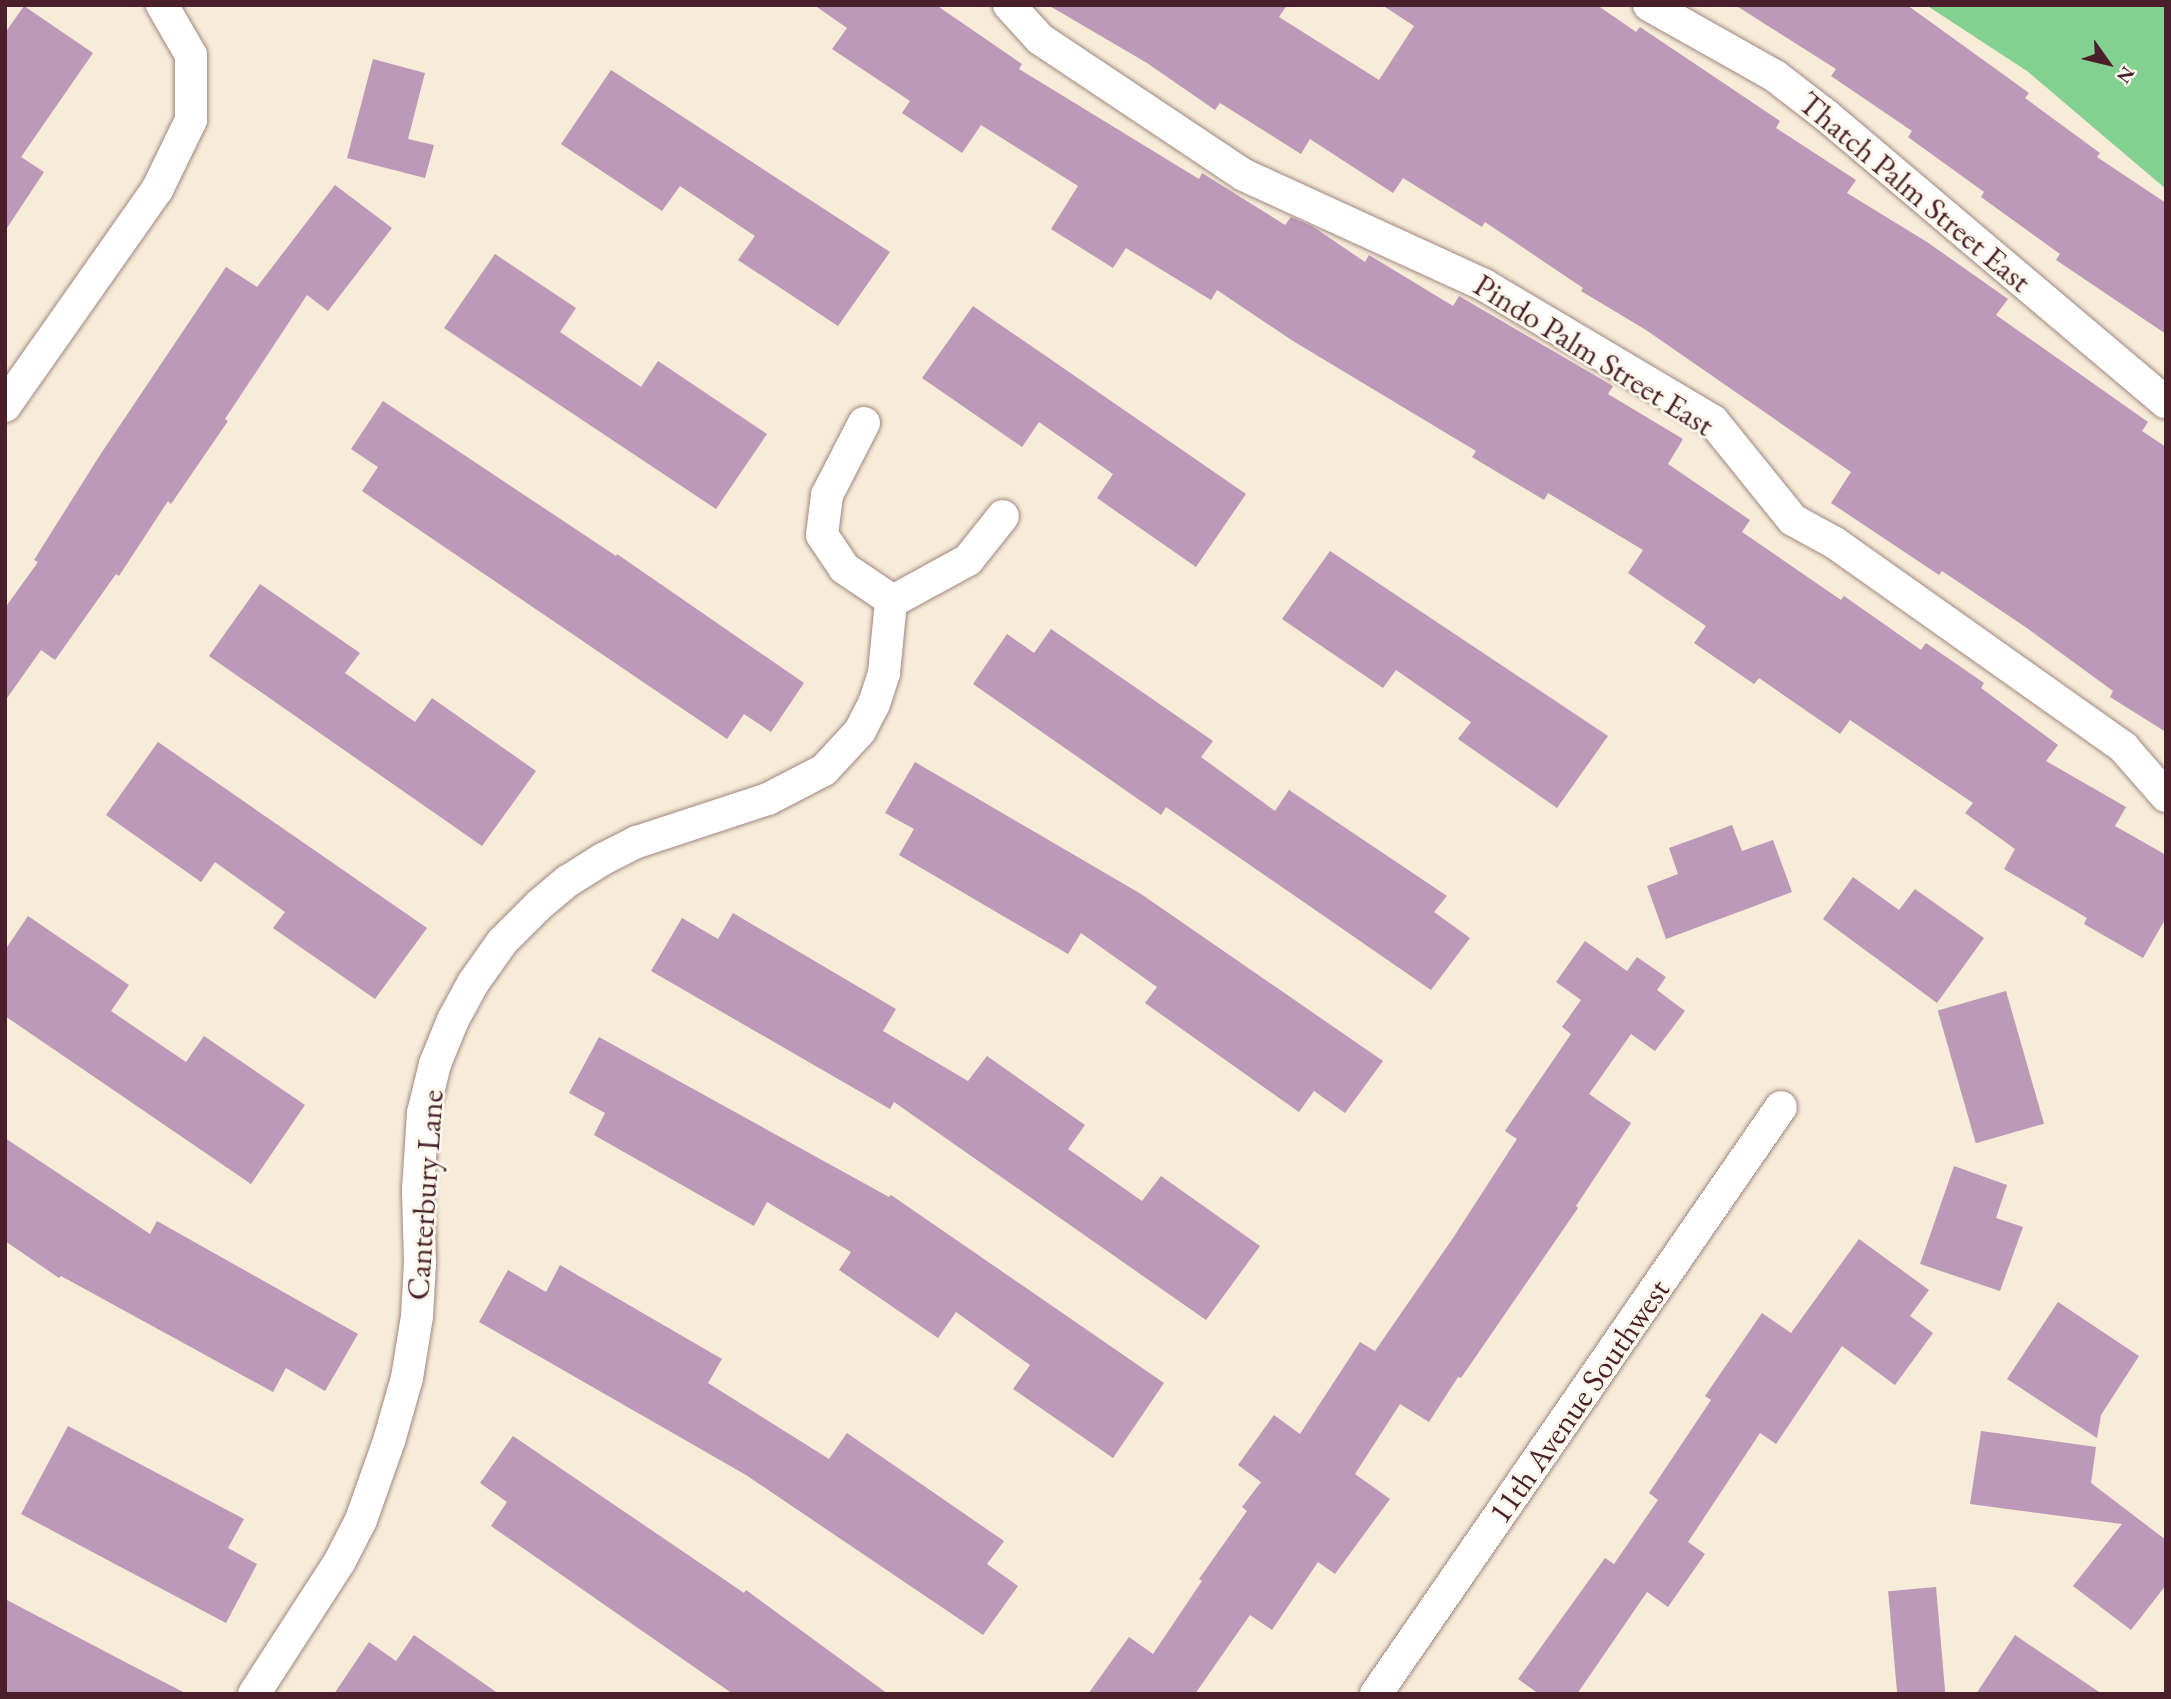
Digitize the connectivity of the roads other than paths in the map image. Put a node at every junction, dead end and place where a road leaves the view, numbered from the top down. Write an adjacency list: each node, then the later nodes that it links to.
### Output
1 (162, 5): 5 (street)
2 (1009, 5): 9 (street, Pindo Palm Street East)
3 (1649, 5): 4 (street, Thatch Palm Street East)
4 (2166, 402)
5 (5, 406)
6 (864, 423): 8 (street)
7 (1003, 516): 8 (street)
8 (893, 601): 11 (street, Canterbury Lane)
9 (2166, 796)
10 (1782, 1107): 12 (street, 11th Avenue Southwest)
11 (254, 1694)
12 (1376, 1694)

